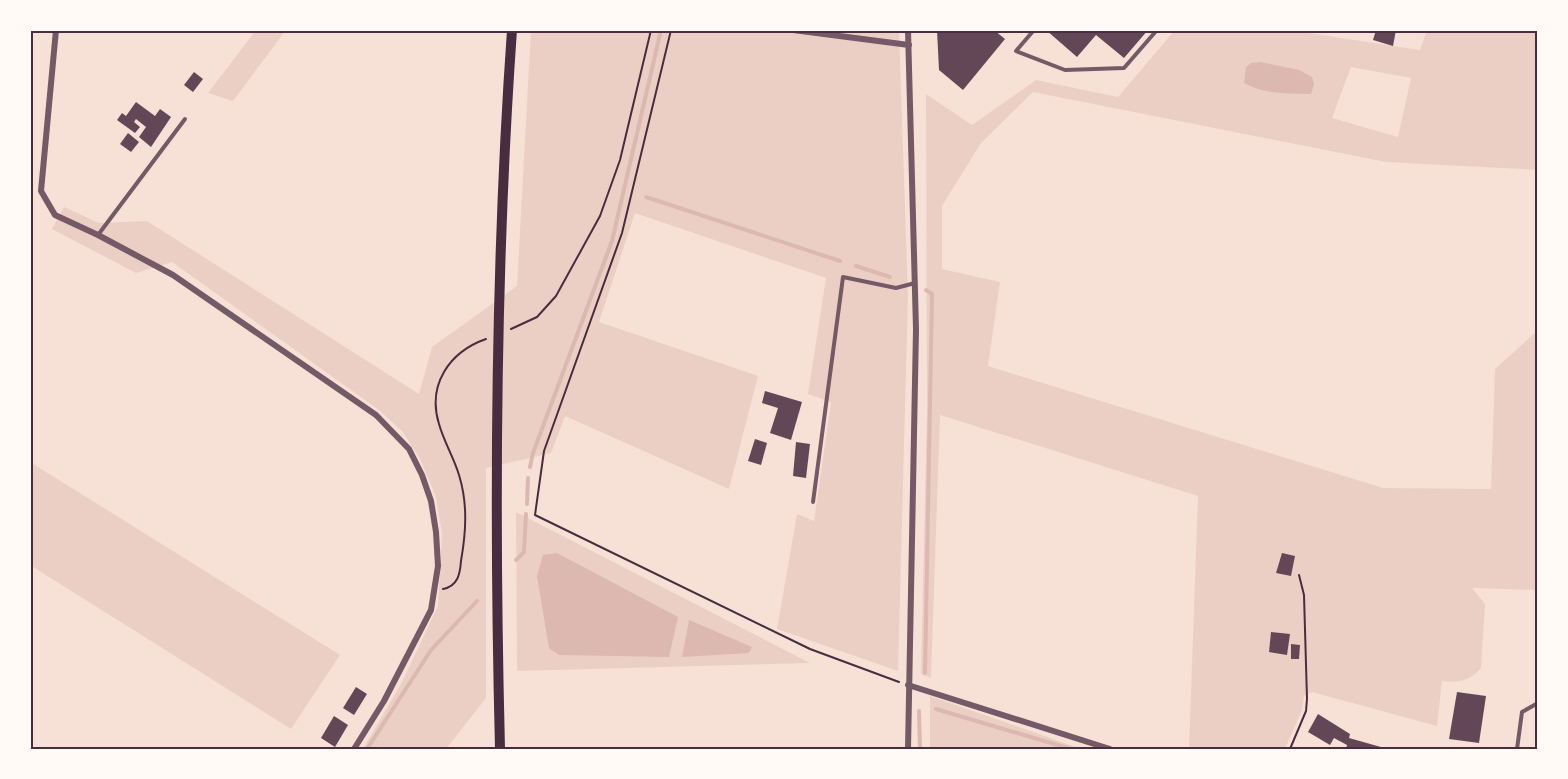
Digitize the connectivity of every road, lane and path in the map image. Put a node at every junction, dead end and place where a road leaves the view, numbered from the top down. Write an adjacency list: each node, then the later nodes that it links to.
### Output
1 (56, 30): 11 (street)
2 (512, 30): 21 (main road)
3 (651, 30): 13 (path)
4 (671, 30): 18 (path)
5 (794, 30): 9 (street)
6 (908, 30): 9 (street)
7 (1034, 30): 8 (lane)
8 (1157, 30)
9 (909, 45): 12 (street)
10 (185, 119): 11 (lane)
11 (98, 235): 17 (street)
12 (915, 283): 15 (lane); 18 (street)
13 (537, 317)
14 (459, 352): 17 (path)
15 (813, 502)
16 (1299, 575): 24 (path)
17 (435, 590): 20 (street)
18 (908, 685): 22 (street); 23 (street)
19 (1538, 703): 25 (lane)
20 (354, 749)
21 (500, 749)
22 (908, 749)
23 (1110, 749)
24 (1290, 749)
25 (1517, 749)

